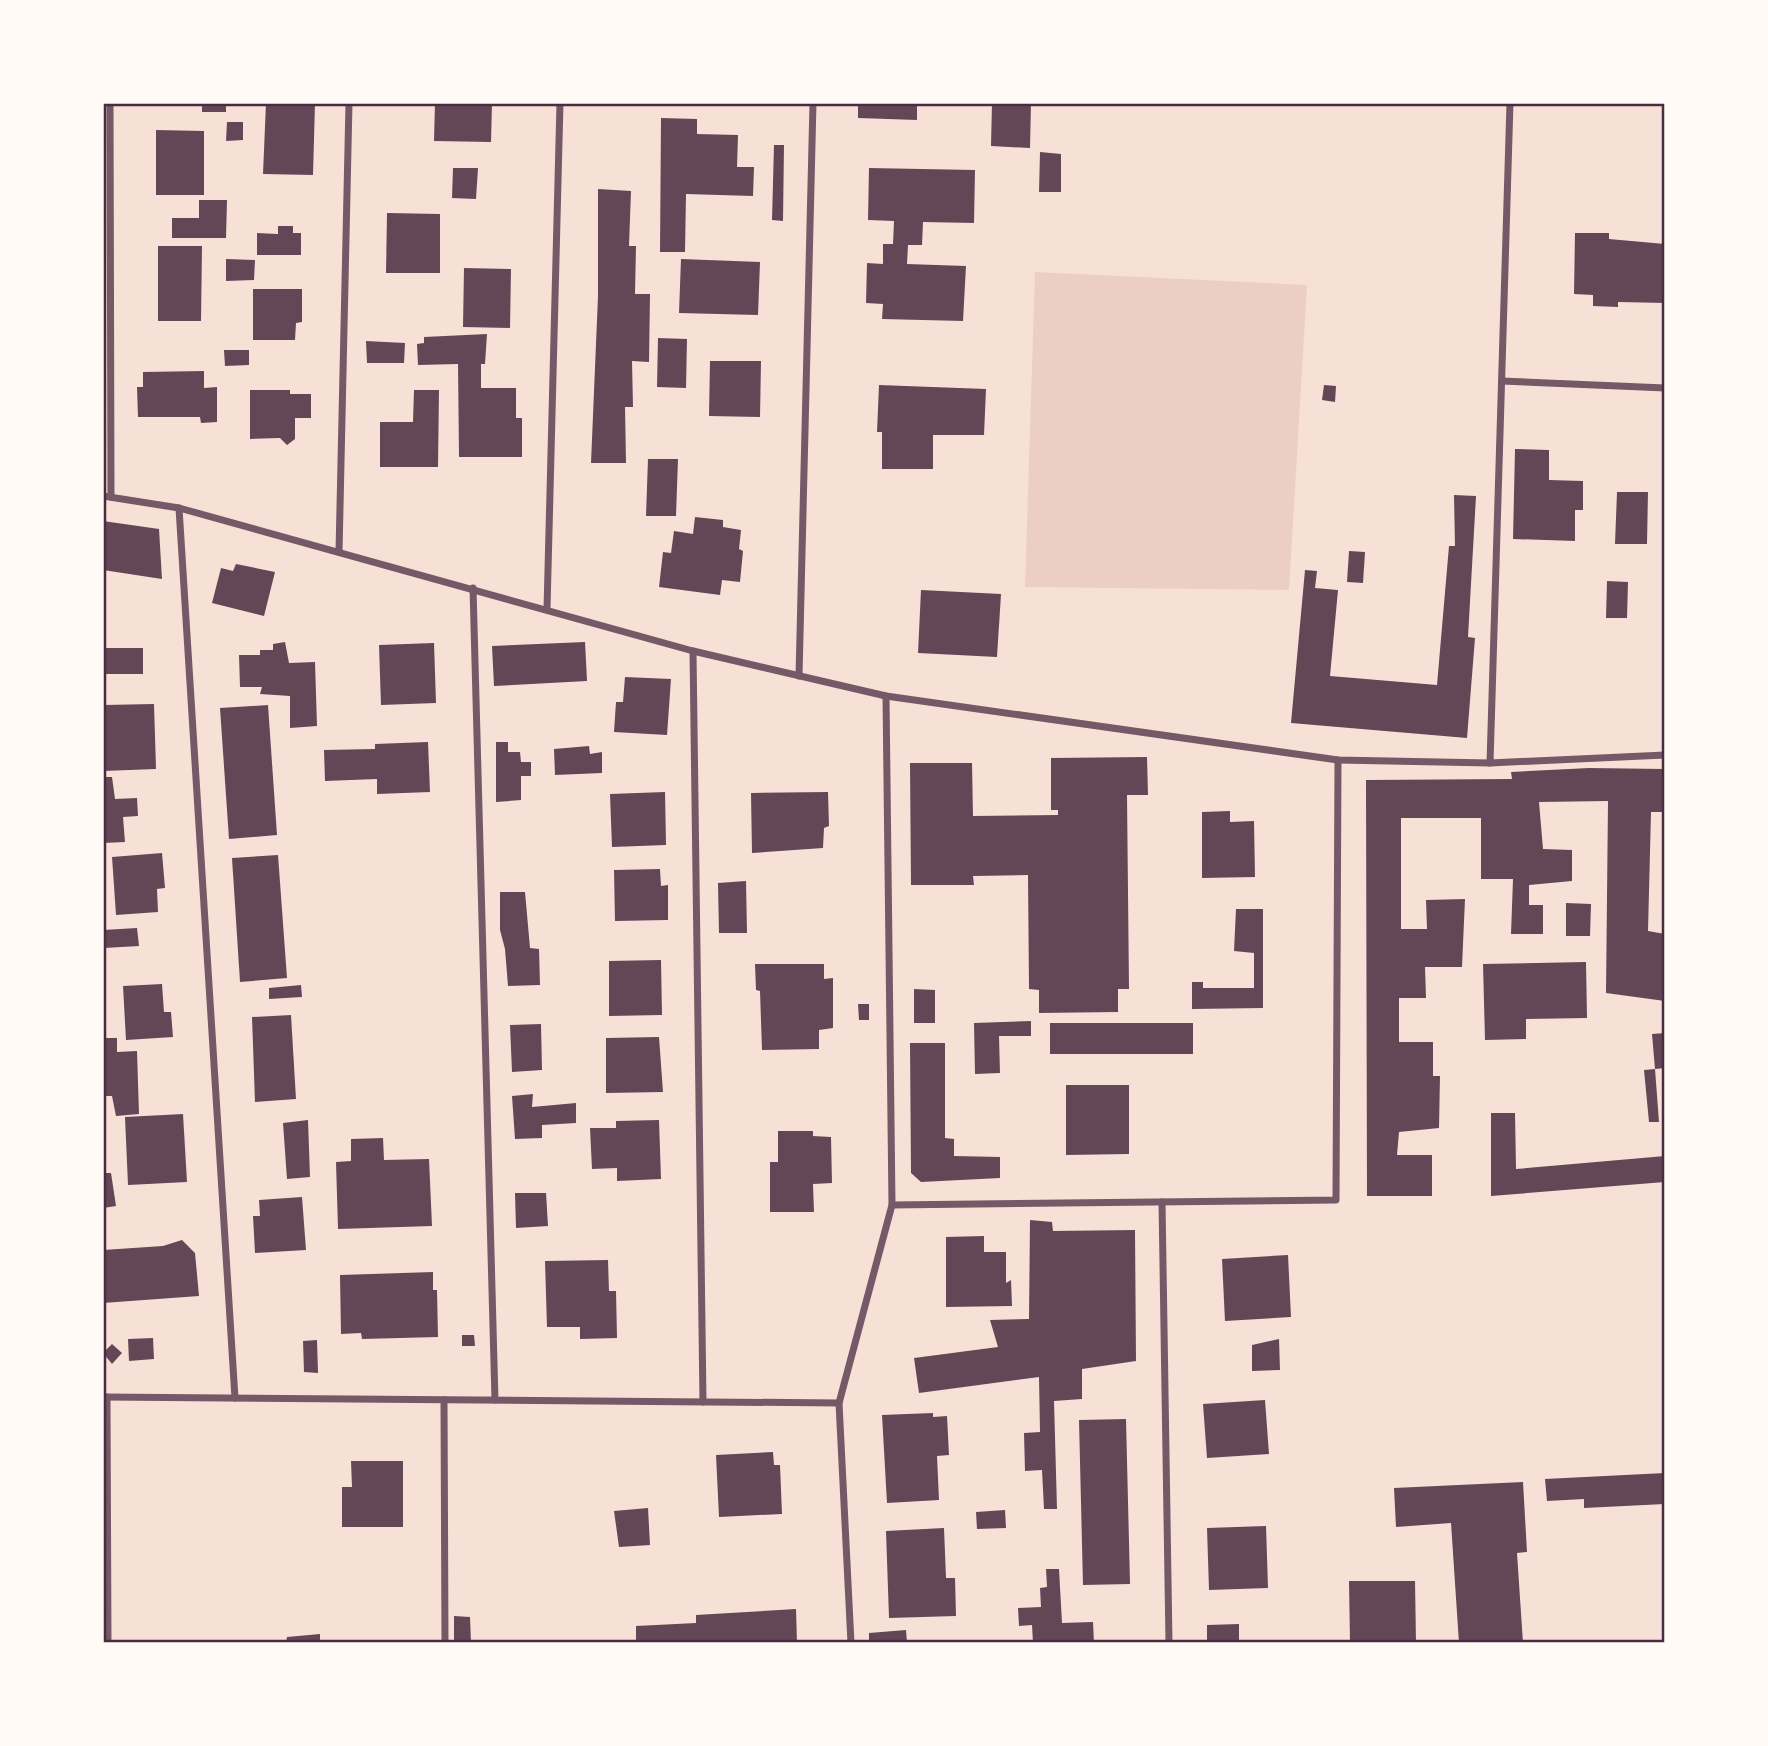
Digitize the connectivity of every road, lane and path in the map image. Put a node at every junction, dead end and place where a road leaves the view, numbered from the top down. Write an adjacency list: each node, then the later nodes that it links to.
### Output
1 (110, 103): 8 (street)
2 (349, 103): 10 (street)
3 (560, 103): 12 (street)
4 (813, 103): 14 (street)
5 (1510, 103): 6 (street)
6 (1502, 381): 7 (street); 18 (street)
7 (1665, 388)
8 (107, 497): 9 (street)
9 (179, 508): 10 (street); 22 (street)
10 (339, 552): 11 (street)
11 (473, 588): 12 (street); 24 (street)
12 (547, 609): 13 (street)
13 (693, 651): 14 (street); 25 (street)
14 (799, 676): 15 (street)
15 (886, 696): 17 (street); 20 (street)
16 (1665, 755): 18 (street)
17 (1338, 760): 18 (street); 19 (street)
18 (1490, 763)
19 (1162, 1202): 20 (street); 30 (street)
20 (892, 1205): 26 (street)
21 (105, 1397): 22 (street); 27 (street)
22 (235, 1398): 23 (street)
23 (444, 1400): 24 (street); 28 (street)
24 (495, 1400): 25 (street)
25 (703, 1402): 26 (street)
26 (839, 1403): 29 (street)
27 (108, 1643)
28 (444, 1643)
29 (851, 1643)
30 (1169, 1643)

